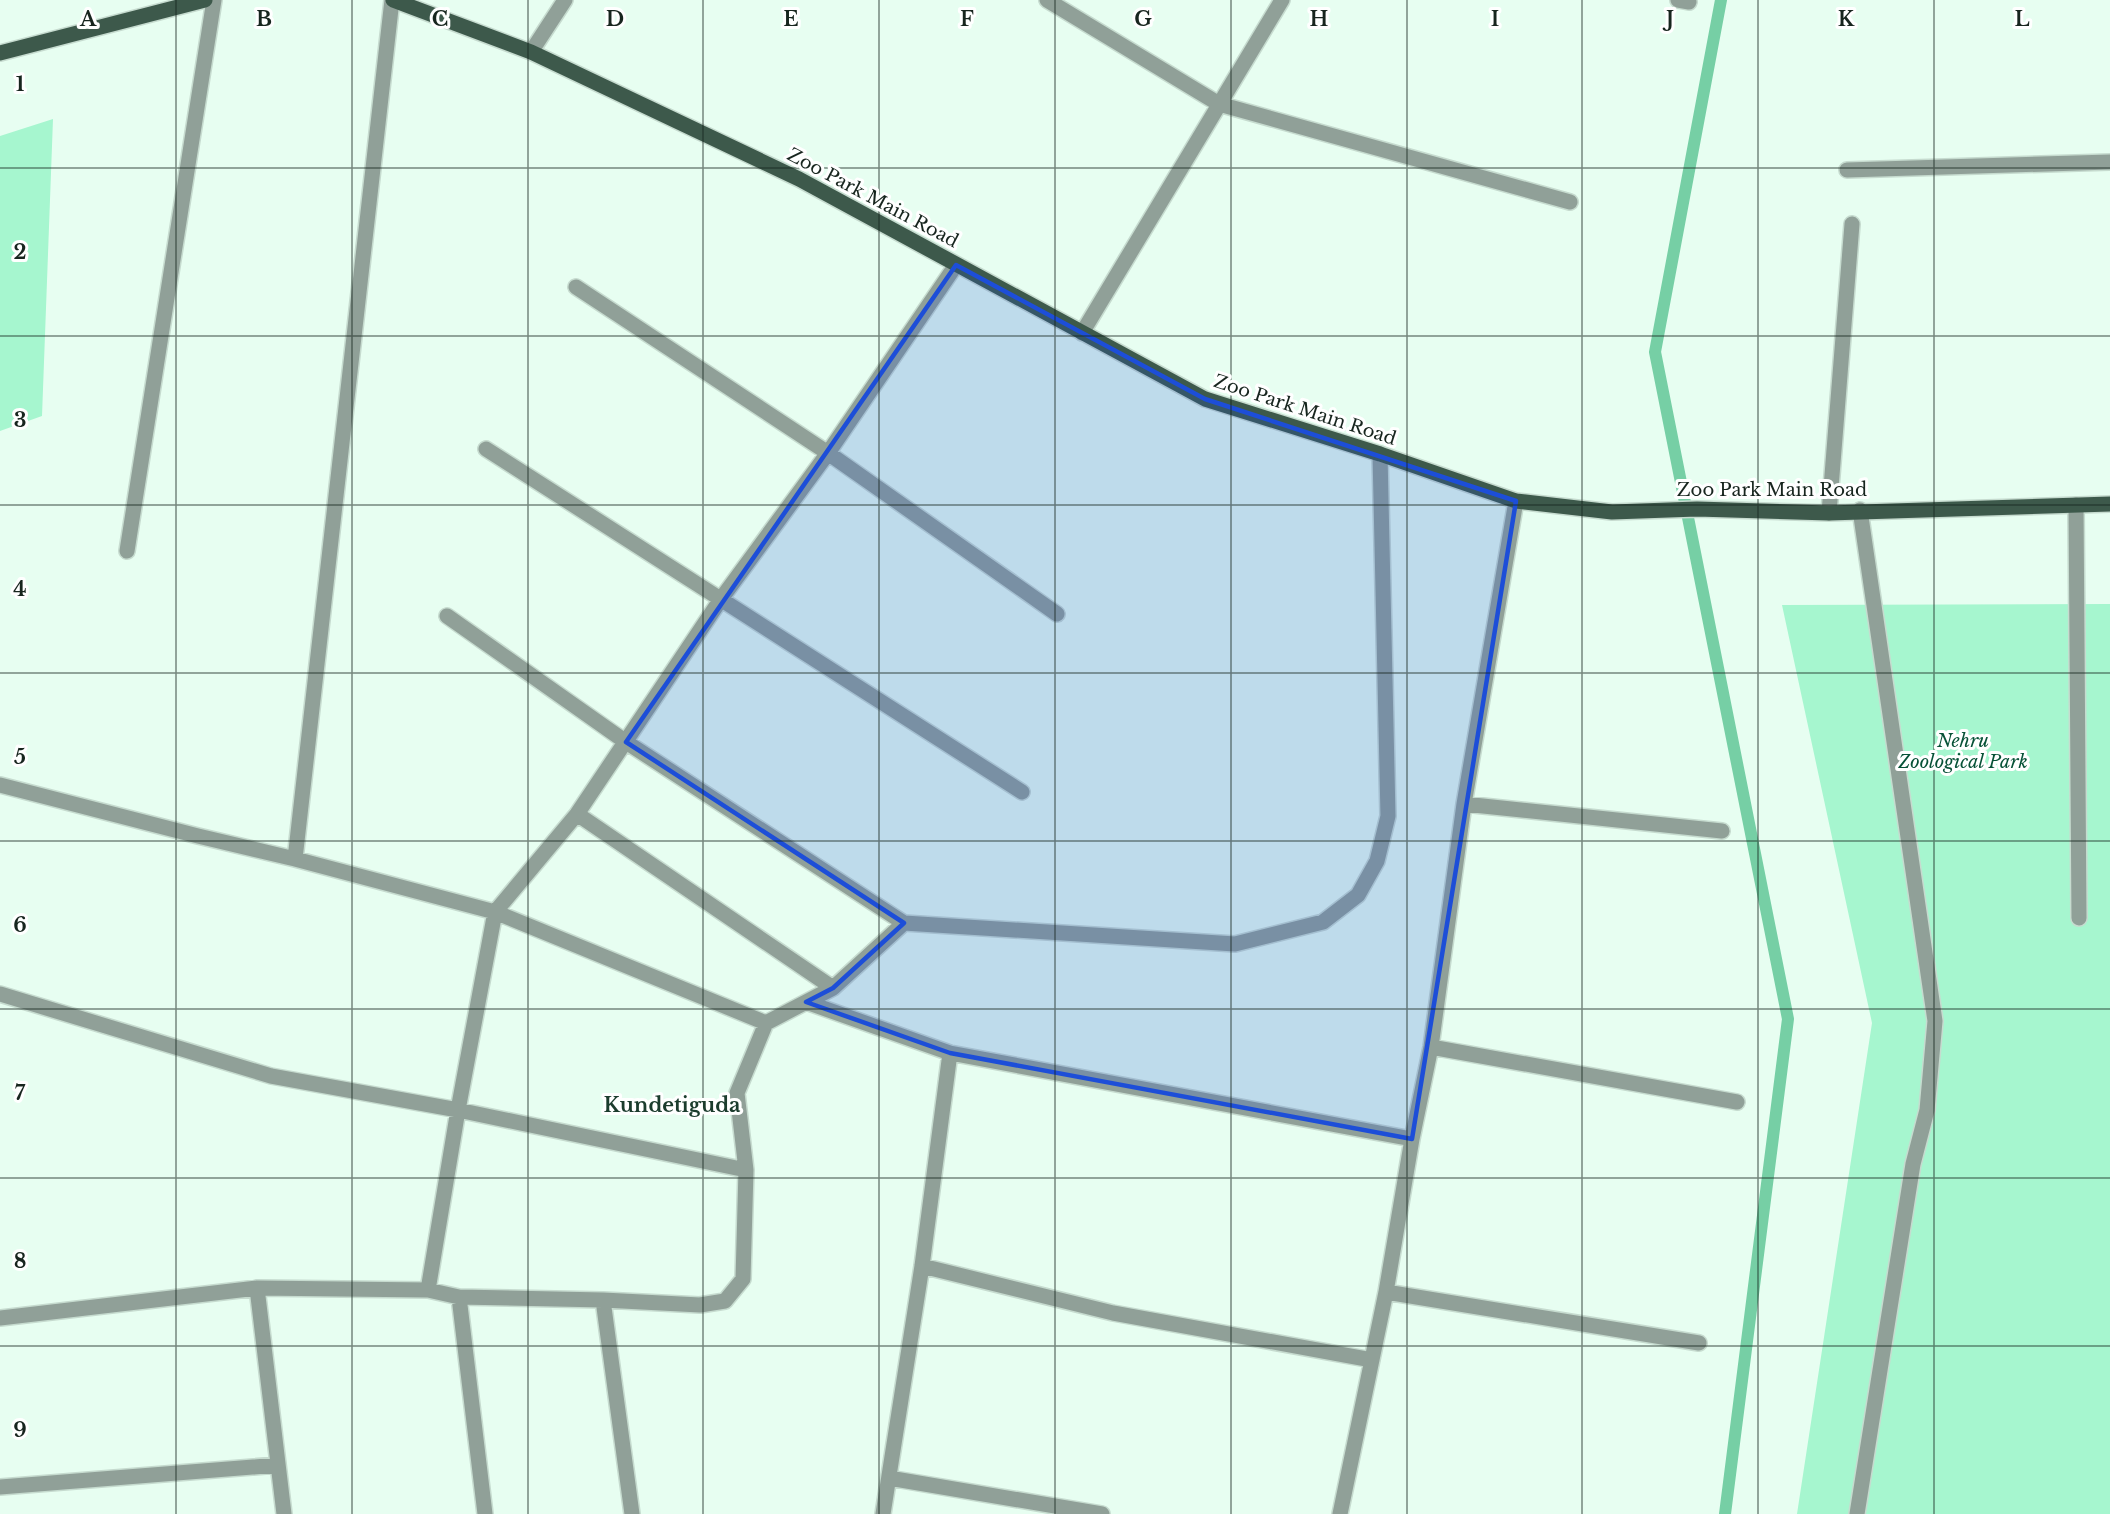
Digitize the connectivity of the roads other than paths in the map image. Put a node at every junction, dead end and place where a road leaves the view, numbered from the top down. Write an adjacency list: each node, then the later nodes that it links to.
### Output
1 (205, 0): 8 (main road)
2 (214, 0): 25 (street)
3 (392, 0): 7 (main road, Zoo Park Main Road); 35 (street)
4 (565, 0): 7 (street)
5 (1047, 0): 9 (street)
6 (1282, 0): 9 (street)
7 (531, 52): 14 (main road, Zoo Park Main Road)
8 (0, 53)
9 (1219, 104): 12 (street); 16 (street)
10 (2110, 162): 11 (street)
11 (1847, 170)
12 (1570, 202)
13 (1852, 224): 24 (street)
14 (956, 265): 16 (main road, Zoo Park Main Road); 18 (street)
15 (576, 287): 18 (street)
16 (1082, 333): 19 (main road, Zoo Park Main Road)
17 (486, 449): 26 (street)
18 (828, 453): 26 (street); 27 (street)
19 (1380, 454): 20 (main road, Zoo Park Main Road); 38 (street)
20 (1516, 501): 24 (main road, Zoo Park Main Road); 32 (street)
21 (2110, 504): 22 (main road, Zoo Park Main Road)
22 (2076, 505): 23 (main road, Zoo Park Main Road); 37 (street)
23 (1860, 510): 24 (main road, Zoo Park Main Road); 67 (street)
24 (1828, 513)
25 (127, 551)
26 (721, 599): 29 (street); 31 (street)
27 (1057, 614)
28 (447, 616): 29 (street)
29 (626, 742): 33 (street); 38 (street)
30 (0, 785): 35 (street)
31 (1022, 792)
32 (1464, 804): 34 (street); 43 (street)
33 (577, 814): 36 (street); 39 (street)
34 (1722, 831)
35 (295, 858): 36 (street)
36 (495, 912): 42 (street); 46 (street)
37 (2079, 918)
38 (904, 923): 39 (street)
39 (833, 988): 41 (street)
40 (0, 994): 46 (street)
41 (806, 1002): 42 (street); 44 (street)
42 (766, 1023): 48 (street)
43 (1431, 1047): 45 (street); 47 (street)
44 (950, 1053): 47 (street); 49 (street)
45 (1737, 1102)
46 (458, 1110): 48 (street); 51 (street)
47 (1413, 1139): 52 (street)
48 (746, 1170): 54 (street)
49 (922, 1266): 57 (street); 59 (street)
50 (257, 1288): 51 (street); 55 (street); 58 (street)
51 (428, 1290): 53 (street)
52 (1386, 1292): 56 (street); 57 (street)
53 (459, 1297): 54 (street); 62 (street)
54 (603, 1300): 63 (street)
55 (0, 1318)
56 (1699, 1343)
57 (1372, 1360): 66 (street)
58 (278, 1465): 60 (street); 61 (street)
59 (889, 1478): 64 (street); 65 (street)
60 (0, 1487)
61 (284, 1514)
62 (484, 1514)
63 (632, 1514)
64 (883, 1514)
65 (1102, 1514)
66 (1341, 1514)
67 (1857, 1514)

